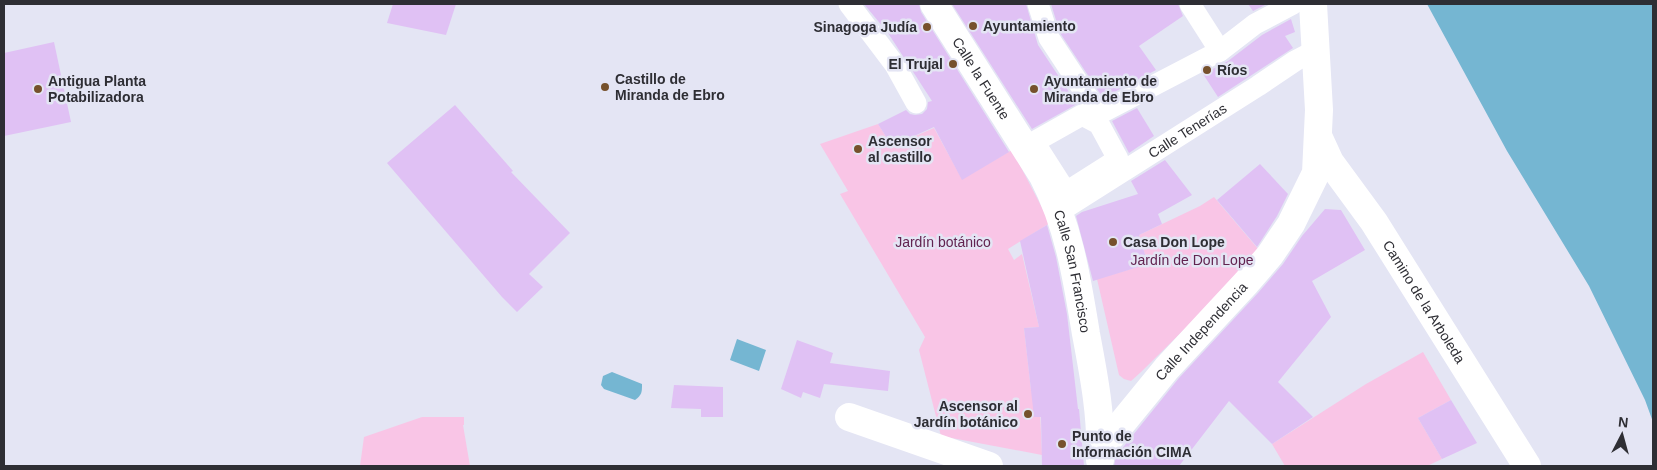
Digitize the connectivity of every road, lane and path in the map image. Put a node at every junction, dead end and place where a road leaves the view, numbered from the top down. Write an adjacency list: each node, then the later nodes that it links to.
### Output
1 (849, 4): 9 (street)
2 (934, 4): 12 (street, Calle la Fuente)
3 (1038, 4): 10 (street)
4 (1190, 4): 8 (street)
5 (1293, 4): 8 (street)
6 (1313, 4): 7 (street, Calle Independencia)
7 (1316, 50): 11 (street, Calle Independencia); 13 (street, Calle Tenerías)
8 (1220, 51): 10 (street)
9 (916, 103)
10 (1095, 116): 13 (street); 13 (street)
11 (1319, 138): 15 (street, Calle Independencia); 19 (street, Camino de la Arboleda)
12 (1028, 153): 13 (street, Calle San Francisco)
13 (1059, 199): 14 (street, Calle San Francisco)
14 (1097, 396): 15 (street); 17 (street, Calle San Francisco)
15 (1138, 405): 17 (street, Calle Independencia)
16 (849, 417): 18 (street)
17 (1100, 458)
18 (989, 466)
19 (1527, 466)

